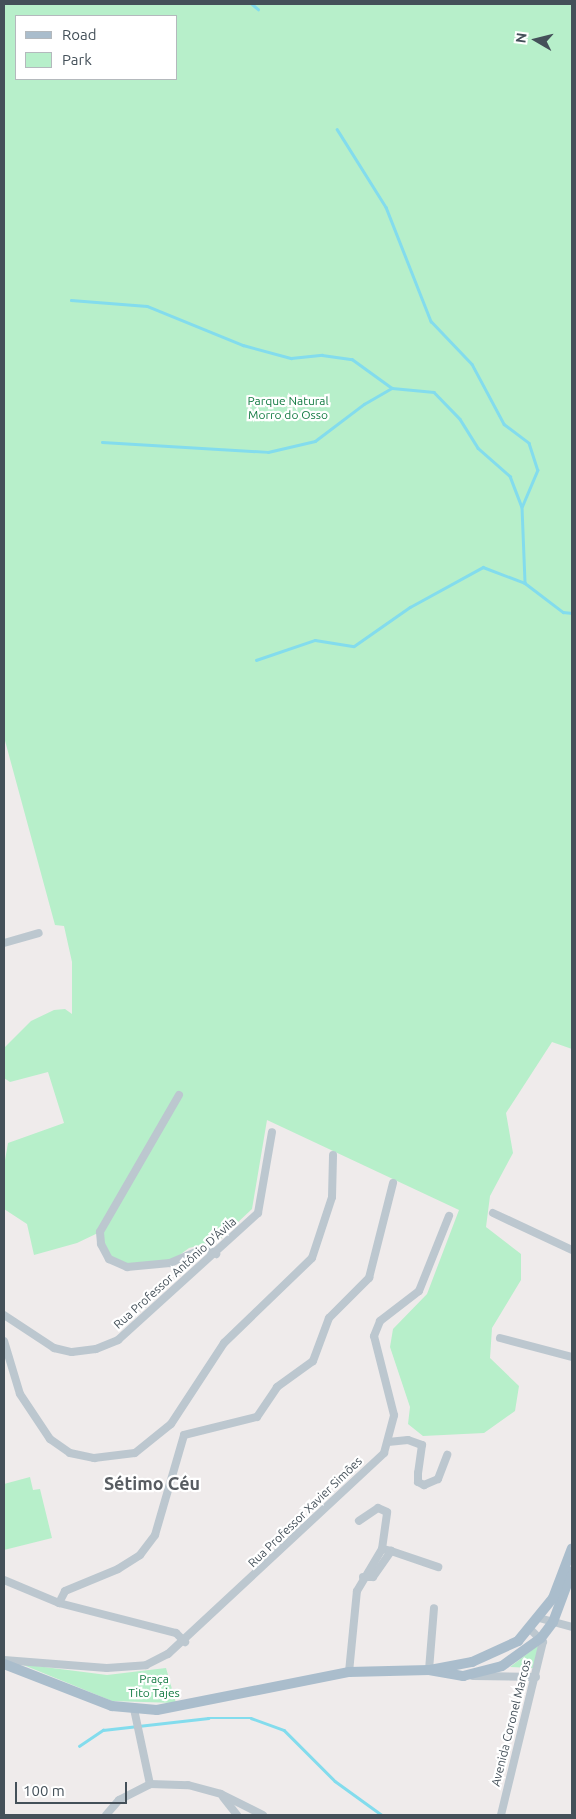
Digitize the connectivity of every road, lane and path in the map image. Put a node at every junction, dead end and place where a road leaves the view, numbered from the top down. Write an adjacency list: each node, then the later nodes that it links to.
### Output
1 (39, 933): 2 (street)
2 (4, 943)
3 (179, 1095): 10 (street)
4 (272, 1132): 10 (street, Rua Professor Antônio D'Ávila)
5 (333, 1155): 15 (street)
6 (393, 1183): 16 (street)
7 (493, 1212): 9 (street)
8 (449, 1216): 17 (street, Rua Professor Xavier Simões)
9 (572, 1250)
10 (216, 1254): 11 (street, Rua Professor Antônio D'Ávila)
11 (4, 1315)
12 (500, 1338): 14 (street)
13 (4, 1341): 15 (street)
14 (572, 1358)
15 (171, 1424): 16 (street)
16 (184, 1435): 27 (street)
17 (388, 1442): 18 (street); 35 (street, Rua Professor Xavier Simões)
18 (447, 1455)
19 (359, 1521): 21 (street)
20 (572, 1548): 29 (main road, Avenida Coronel Marcos)
21 (382, 1549): 22 (street); 25 (street)
22 (391, 1551): 23 (street); 25 (street)
23 (438, 1567)
24 (572, 1571): 30 (main road)
25 (363, 1577): 39 (street)
26 (4, 1580): 27 (street)
27 (59, 1603): 35 (street)
28 (434, 1608): 38 (street)
29 (539, 1618): 30 (street); 32 (main road, Avenida Coronel Marcos)
30 (553, 1622): 31 (street); 33 (main road)
31 (572, 1627)
32 (530, 1629): 33 (street); 34 (main road, Avenida Coronel Marcos)
33 (541, 1638): 37 (main road); 42 (street, Avenida Coronel Marcos)
34 (518, 1641): 37 (main road); 38 (main road, Avenida Coronel Marcos)
35 (185, 1642): 36 (street, Rua Professor Xavier Simões)
36 (4, 1662): 43 (main road)
37 (502, 1666): 40 (main road); 41 (main road)
38 (430, 1670): 39 (main road); 40 (main road)
39 (349, 1672): 43 (main road)
40 (463, 1676): 41 (street)
41 (506, 1677): 42 (street)
42 (536, 1677): 49 (street, Avenida Coronel Marcos)
43 (134, 1712): 44 (street)
44 (150, 1784): 45 (street); 46 (street)
45 (221, 1794): 47 (street); 48 (street)
46 (106, 1815)
47 (237, 1815)
48 (263, 1815)
49 (501, 1815)

